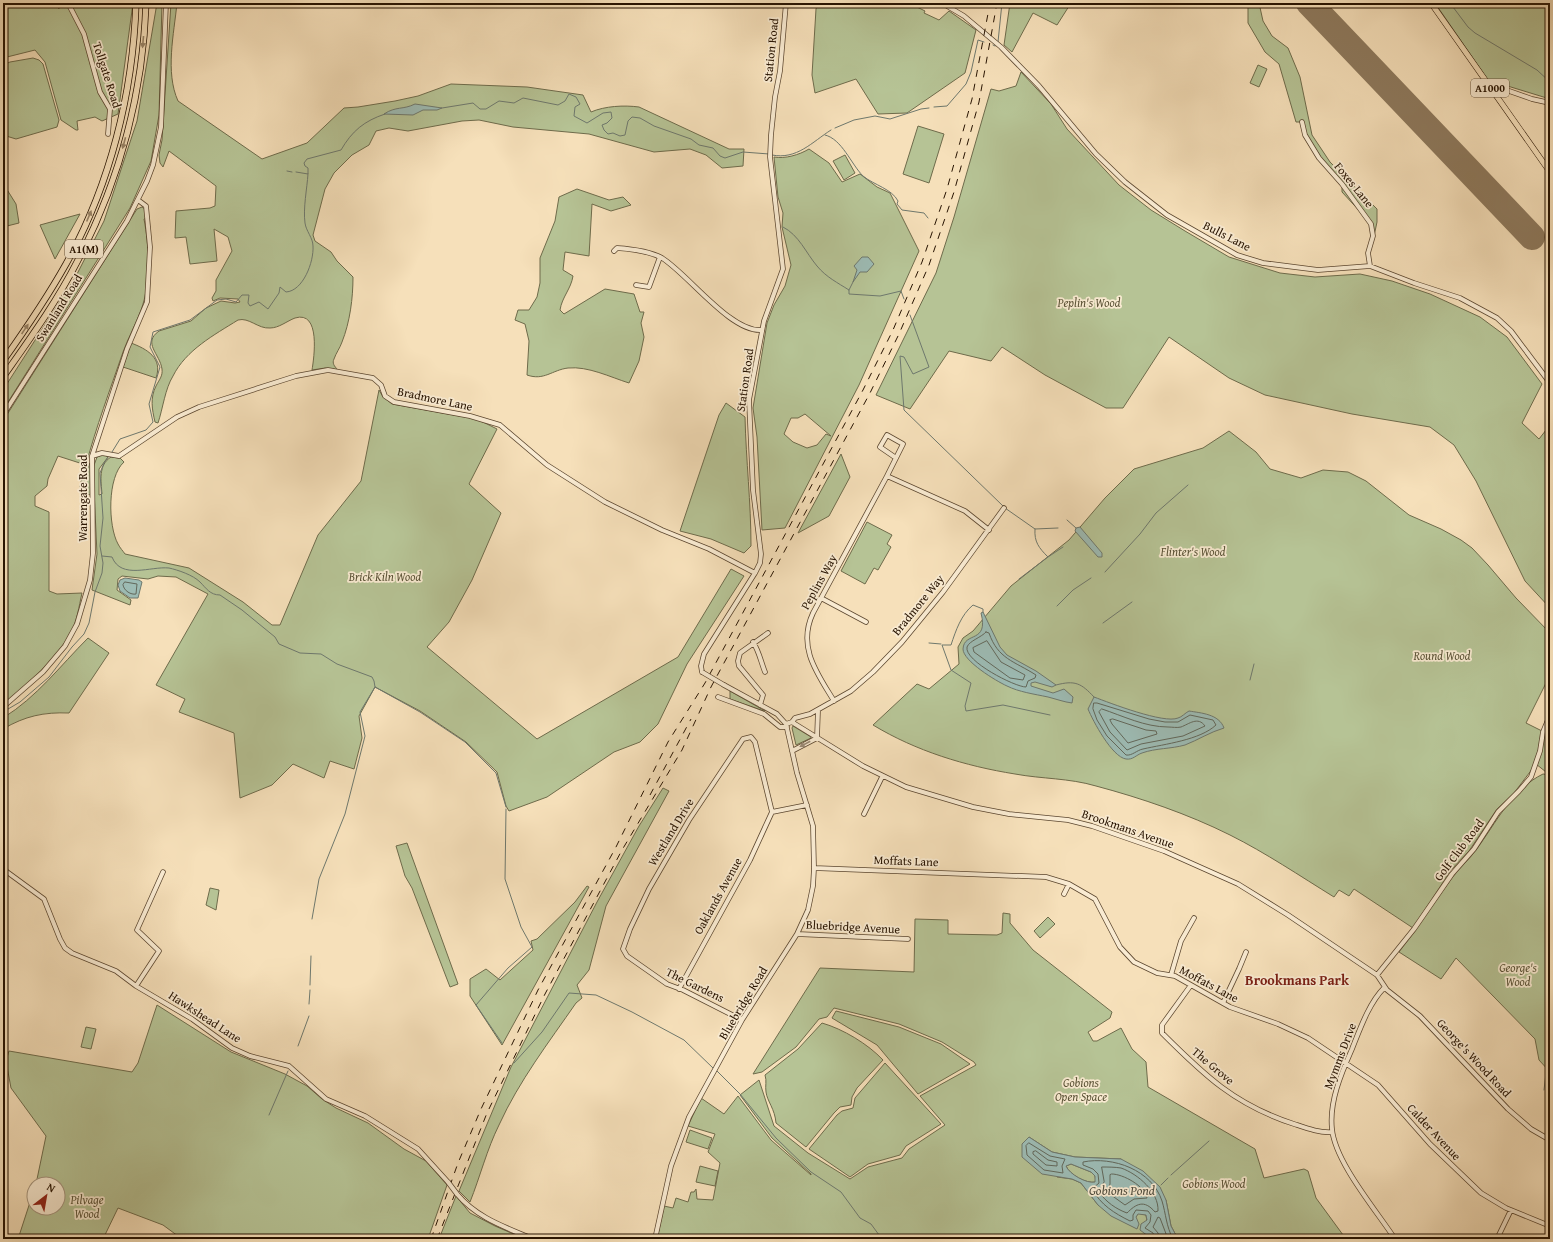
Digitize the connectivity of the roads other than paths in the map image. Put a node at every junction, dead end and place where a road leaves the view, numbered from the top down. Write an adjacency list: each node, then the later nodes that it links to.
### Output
1 (68, 3): 11 (street, Tollgate Road)
2 (136, 3): 19 (highway, A1(M), one-way to 2)
3 (146, 3): 20 (highway, A1(M), one-way to 20)
4 (166, 3): 13 (street, Swanland Road)
5 (786, 3): 18 (street, Station Road)
6 (942, 3): 16 (street, Bulls Lane)
7 (1431, 3): 8 (main road, A1000)
8 (1488, 85): 9 (street); 12 (main road, A1000)
9 (1550, 102)
10 (1302, 122): 16 (street, Foxes Lane)
11 (108, 134)
12 (1550, 172)
13 (138, 200): 22 (street, Swanland Road); 23 (street, Warrengate Road)
14 (614, 251): 15 (street)
15 (660, 257): 17 (street); 18 (street)
16 (1370, 266): 21 (street, Bulls Lane)
17 (636, 285)
18 (762, 330): 30 (street, Station Road)
19 (3, 361)
20 (3, 377)
21 (1550, 382)
22 (3, 415)
23 (95, 444): 24 (street); 25 (street, Warrengate Road)
24 (100, 453): 25 (street); 30 (street, Bradmore Lane)
25 (92, 456): 39 (street, Warrengate Road)
26 (896, 458): 26 (street, Peplins Way); 27 (street, Peplins Way)
27 (887, 476): 29 (street); 31 (street, Peplins Way)
28 (1004, 508): 29 (street, Bradmore Way)
29 (989, 530): 37 (street, Bradmore Way)
30 (755, 573): 38 (street, Station Road, bridge)
31 (821, 598): 32 (street); 37 (street, Peplins Way)
32 (866, 622)
33 (768, 633): 34 (street)
34 (753, 642): 35 (street); 38 (street)
35 (765, 672)
36 (718, 697): 42 (street)
37 (834, 701): 41 (street, Bradmore Way)
38 (760, 705): 40 (street, Station Road)
39 (3, 707)
40 (768, 709): 42 (street); 45 (street, Station Road)
41 (818, 710): 44 (street, Bradmore Way); 46 (street)
42 (765, 715): 45 (street)
43 (1550, 715): 63 (street, Golf Club Road)
44 (792, 722): 45 (street, Bradmore Way); 46 (street, Brookmans Avenue)
45 (786, 725): 47 (street, Bluebridge Road)
46 (817, 738): 47 (street, one-way to 47); 48 (street, Brookmans Avenue)
47 (792, 751): 49 (street, Bluebridge Road)
48 (882, 777): 51 (street); 63 (street, Brookmans Avenue)
49 (807, 805): 50 (street); 52 (street, Bluebridge Road)
50 (772, 812): 60 (street, Westland Drive); 67 (street, Oaklands Avenue)
51 (864, 814)
52 (814, 868): 55 (street, Moffats Lane); 58 (street, Bluebridge Road)
53 (3, 869): 65 (street, Hawkshead Lane)
54 (163, 872): 65 (street)
55 (1069, 884): 56 (street); 62 (street, Moffats Lane)
56 (1064, 894)
57 (1194, 918): 62 (street)
58 (797, 934): 59 (street, Bluebridge Avenue); 69 (street, Bluebridge Road)
59 (908, 939)
60 (623, 949): 67 (street, The Gardens)
61 (1246, 952): 68 (street)
62 (1171, 974): 64 (street, Moffats Lane)
63 (1377, 975): 66 (street, Brookmans Avenue)
64 (1191, 985): 68 (street, Moffats Lane); 71 (street, The Grove)
65 (136, 986): 75 (street, Hawkshead Lane, bridge)
66 (1384, 988): 70 (street, Mymms Drive); 72 (street, George's Wood Road)
67 (679, 989): 69 (street, The Gardens)
68 (1223, 1004): 70 (street, Moffats Lane)
69 (742, 1020): 76 (street, Bluebridge Road)
70 (1346, 1064): 71 (street, Mymms Drive); 73 (street, Calder Avenue)
71 (1332, 1132): 77 (street, Mymms Drive)
72 (1550, 1140)
73 (1511, 1210): 74 (street, Calder Avenue); 78 (street)
74 (1550, 1226)
75 (533, 1239)
76 (655, 1239)
77 (1395, 1239)
78 (1497, 1239)

